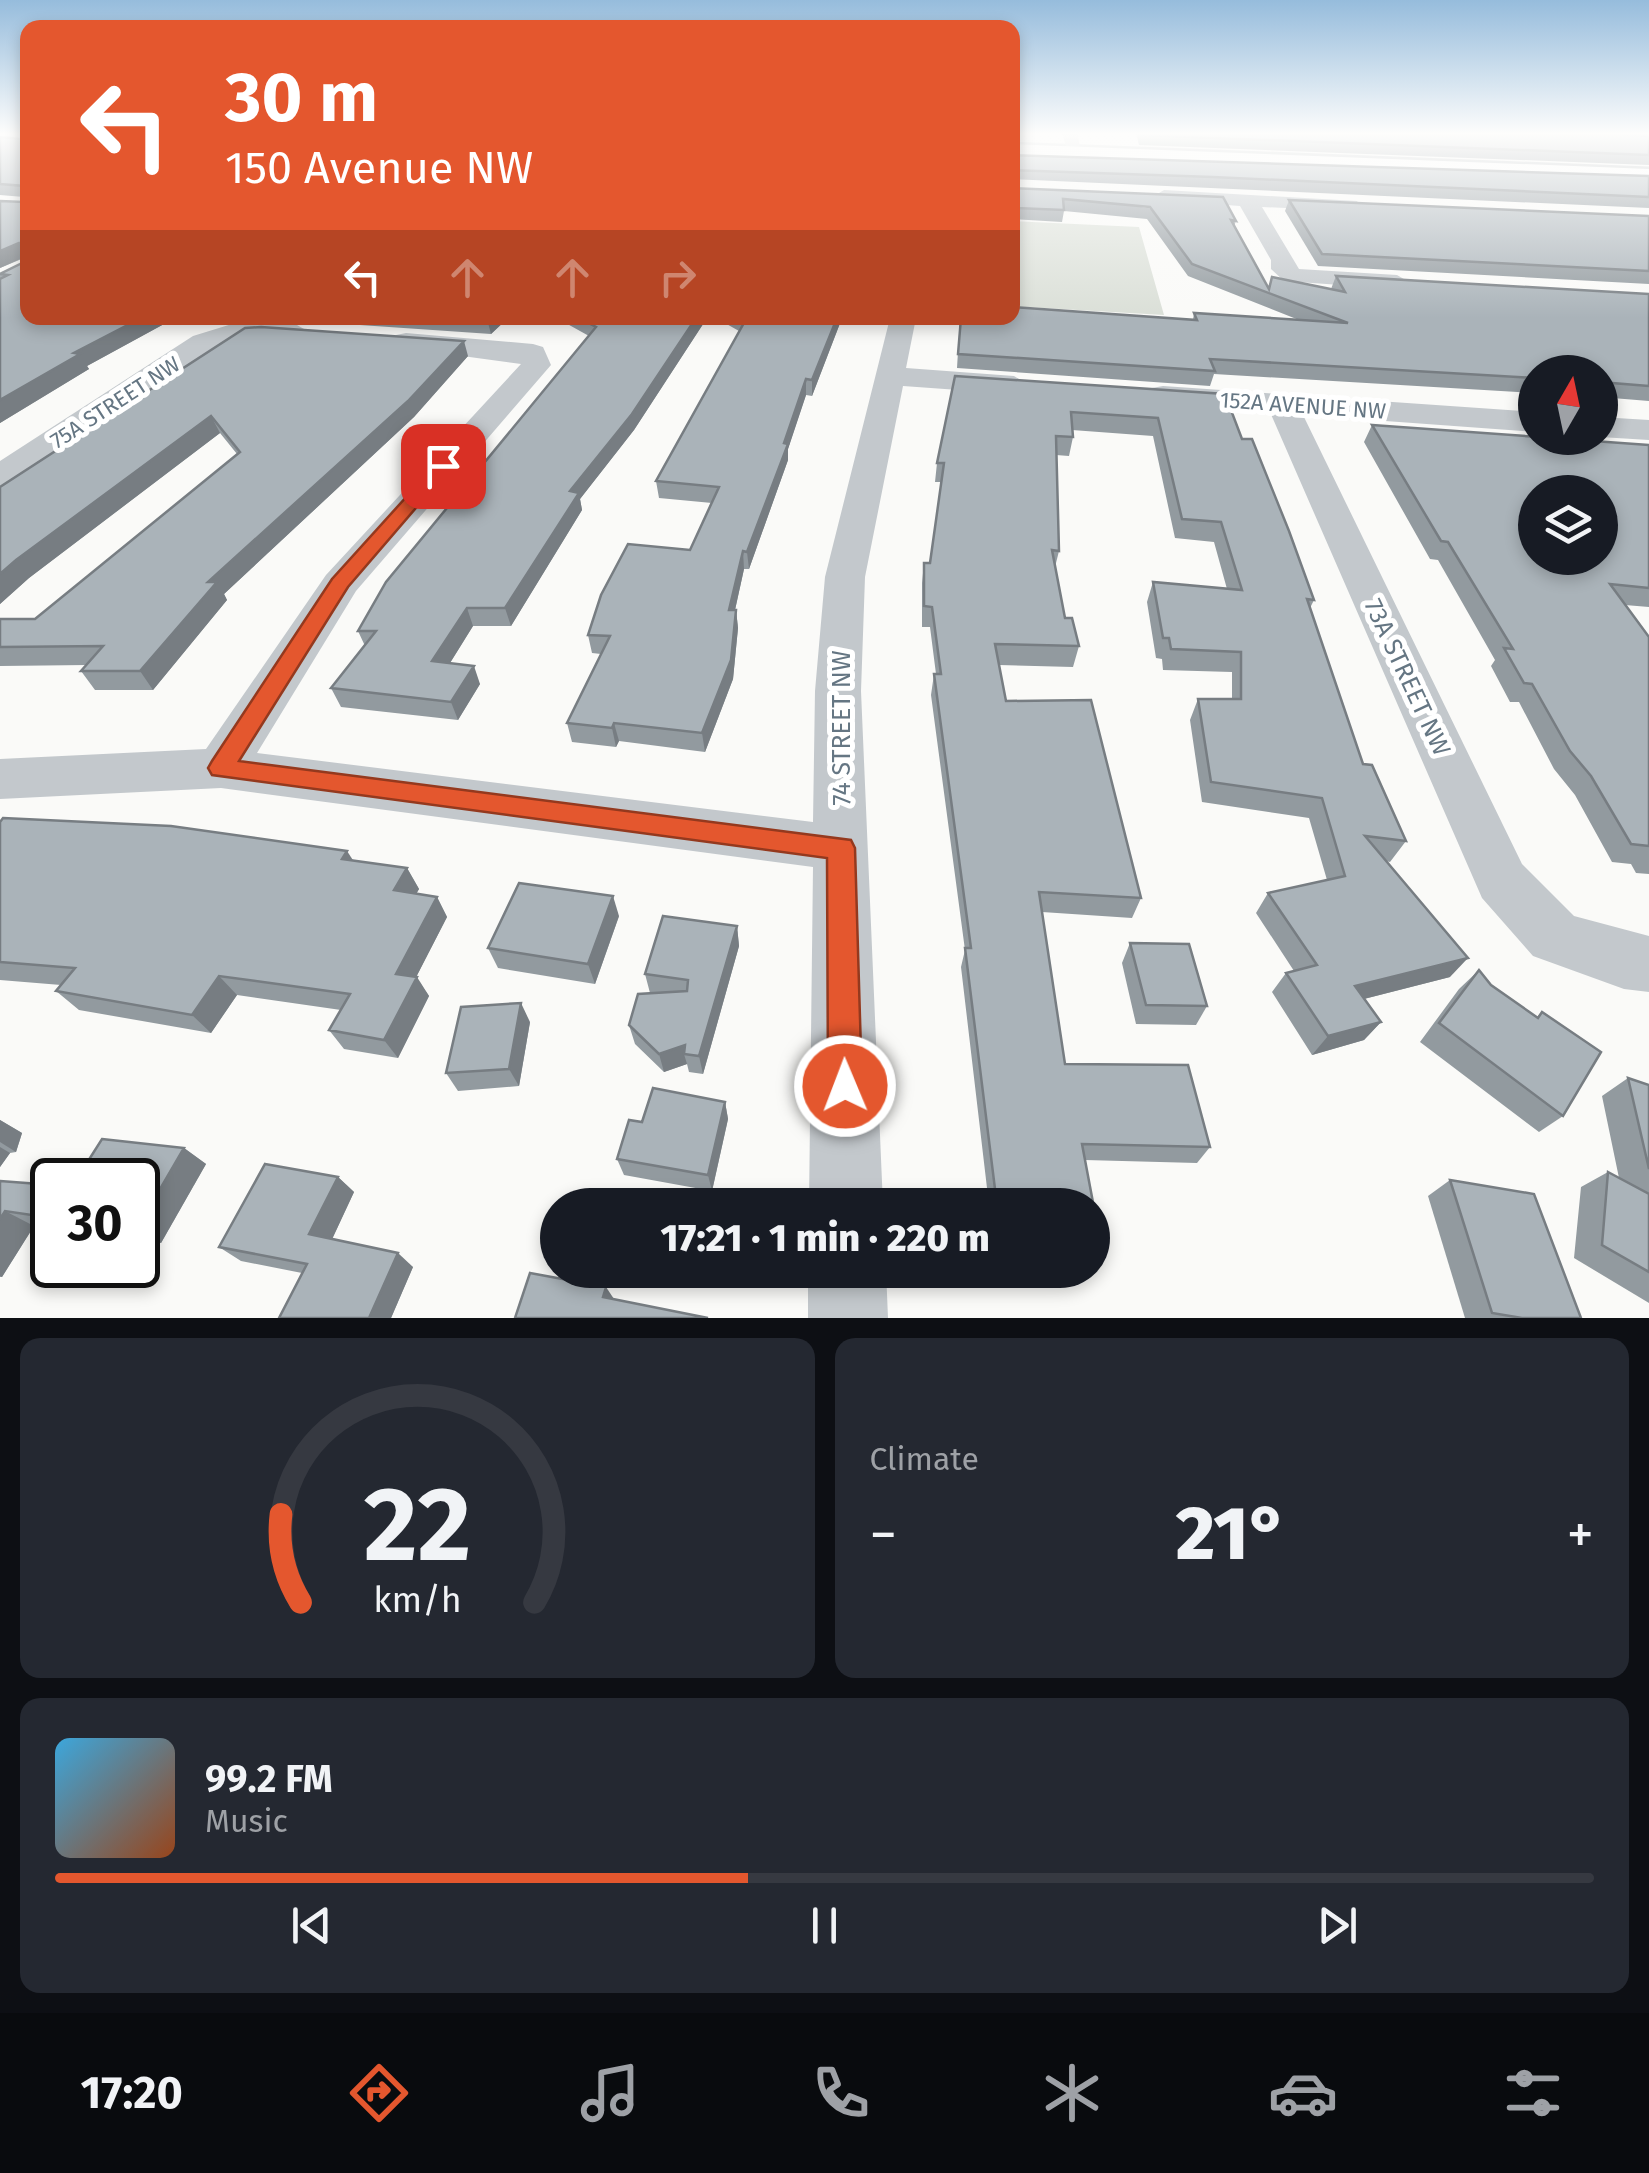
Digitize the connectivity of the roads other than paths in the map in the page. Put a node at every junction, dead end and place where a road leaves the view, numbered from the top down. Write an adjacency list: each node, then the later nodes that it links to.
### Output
1 (1149, 196): 2 (street)
2 (1247, 200): 3 (street); 4 (street)
3 (1381, 206)
4 (1432, 284)
5 (902, 325): 8 (street, 74 STREET NW)
6 (321, 335): 15 (street, 75A STREET NW)
7 (380, 339): 16 (street)
8 (890, 376): 9 (street); 18 (street, 74 STREET NW)
9 (1038, 386)
10 (1132, 393): 11 (street, 152A AVENUE NW)
11 (1282, 404): 12 (street, 152A AVENUE NW); 19 (street, 73A STREET NW)
12 (1518, 421)
13 (1618, 427): 14 (street)
14 (1649, 430)
15 (0, 477)
16 (221, 768): 17 (street); 18 (street)
17 (0, 779)
18 (841, 848): 20 (street, 74 STREET NW)
19 (1649, 964)
20 (846, 1188)
21 (848, 1288): 22 (street)
22 (848, 1318)

